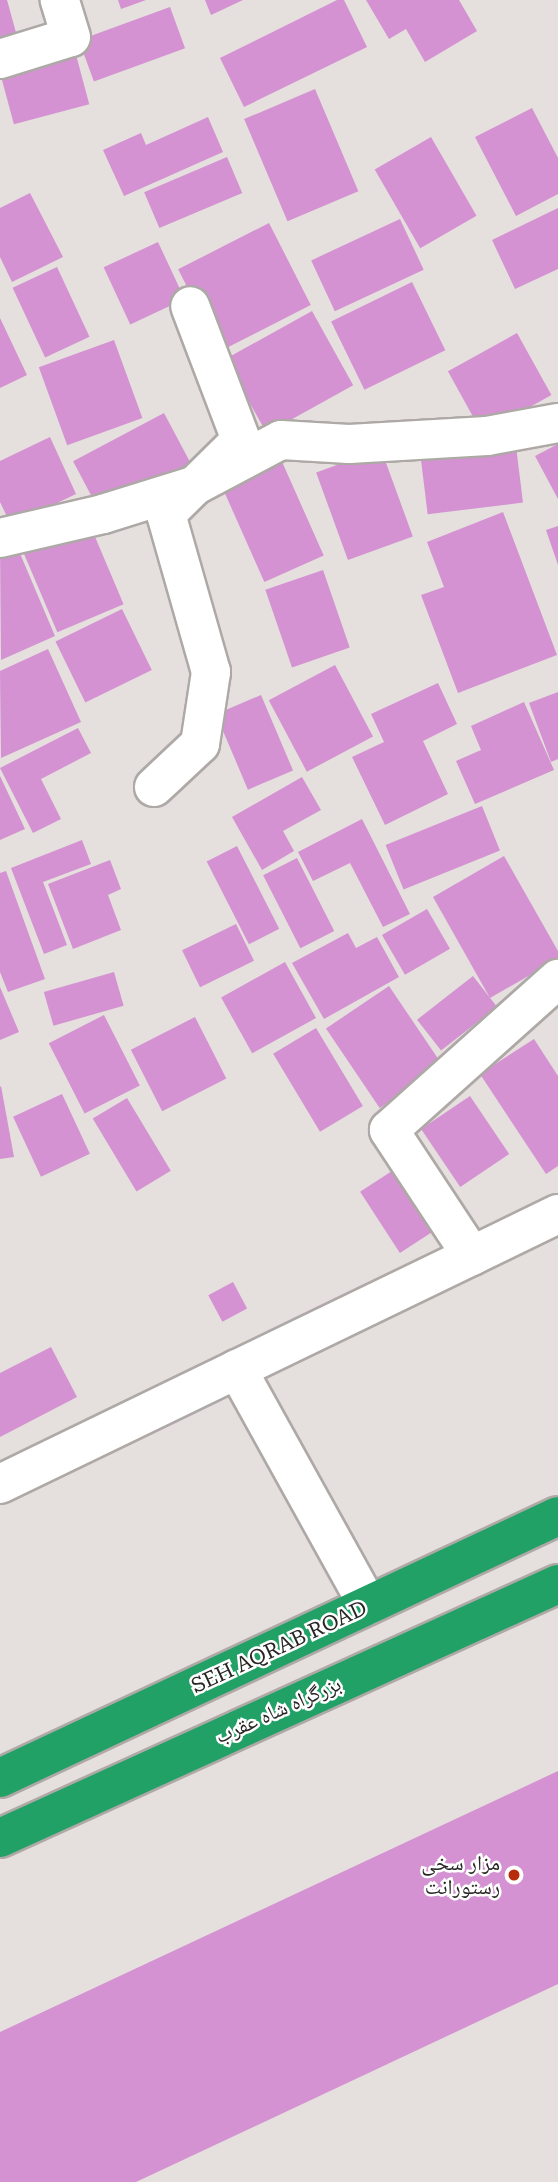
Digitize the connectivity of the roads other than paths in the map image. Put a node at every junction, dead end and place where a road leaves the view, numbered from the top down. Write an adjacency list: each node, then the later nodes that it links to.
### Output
1 (60, 0): 2 (street)
2 (0, 59)
3 (190, 306): 5 (street)
4 (558, 423): 5 (street)
5 (196, 485): 6 (street); 7 (street)
6 (0, 538)
7 (154, 788)
8 (558, 979): 10 (street)
9 (558, 1214): 10 (street)
10 (472, 1256): 11 (street)
11 (237, 1370): 12 (street); 15 (street)
12 (0, 1484)
13 (558, 1516): 15 (highway, SEH AQRAB ROAD)
14 (558, 1584): 17 (highway, بزرگراه شاه عقرب)
15 (368, 1605): 16 (highway, SEH AQRAB ROAD)
16 (0, 1778)
17 (0, 1838)

